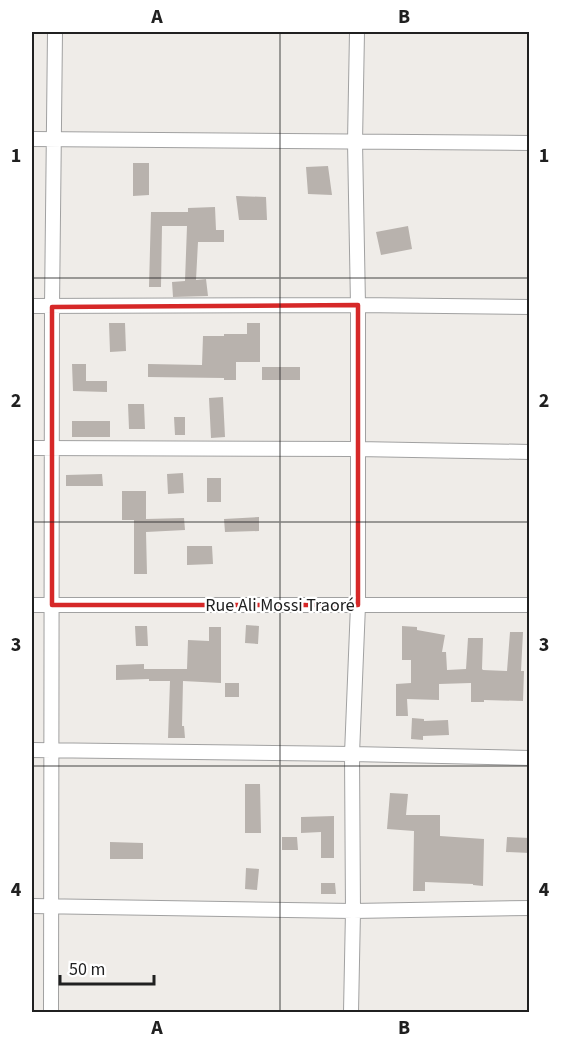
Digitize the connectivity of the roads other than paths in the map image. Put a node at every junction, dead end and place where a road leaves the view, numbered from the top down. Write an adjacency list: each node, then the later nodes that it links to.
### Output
1 (55, 32): 4 (street)
2 (357, 32): 5 (street)
3 (32, 139): 4 (street)
4 (54, 139): 5 (street); 9 (street)
5 (355, 142): 6 (street); 7 (street)
6 (530, 143)
7 (358, 305): 9 (street); 10 (street); 13 (street)
8 (32, 306): 9 (street)
9 (52, 307): 12 (street)
10 (530, 307)
11 (32, 448): 12 (street)
12 (52, 448): 13 (street); 16 (street)
13 (357, 449): 14 (street); 17 (street)
14 (530, 452)
15 (32, 605): 16 (street, Rue Ali Mossi Traoré)
16 (52, 605): 17 (street, Rue Ali Mossi Traoré); 20 (street)
17 (358, 605): 18 (street, Rue Ali Mossi Traoré); 21 (street)
18 (530, 605)
19 (32, 750): 20 (street)
20 (51, 750): 21 (street); 24 (street)
21 (352, 754): 22 (street); 26 (street)
22 (530, 758)
23 (32, 906): 24 (street)
24 (50, 906): 26 (street); 27 (street)
25 (530, 908): 26 (street)
26 (353, 911): 28 (street)
27 (51, 1012)
28 (351, 1012)

